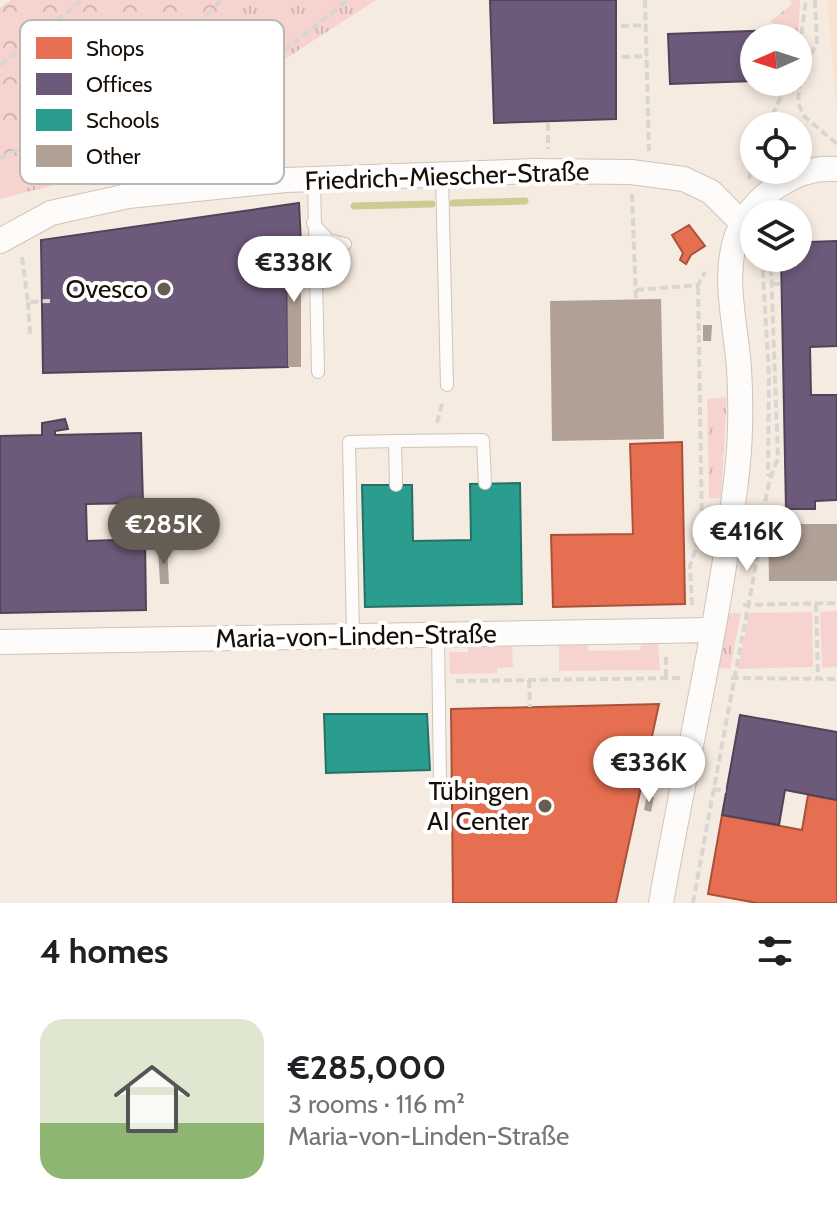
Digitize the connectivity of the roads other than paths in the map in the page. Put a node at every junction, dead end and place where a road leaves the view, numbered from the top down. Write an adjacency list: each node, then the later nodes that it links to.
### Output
1 (837, 169): 6 (street)
2 (442, 175): 3 (street, Friedrich-Miescher-Straße); 7 (street, Friedrich-Miescher-Straße); 13 (lane)
3 (314, 179): 4 (street, Friedrich-Miescher-Straße); 8 (lane)
4 (284, 182)
5 (266, 184): 10 (street, Friedrich-Miescher-Straße)
6 (762, 200)
7 (740, 221)
8 (313, 223): 11 (lane); 12 (lane)
9 (740, 232): 17 (street)
10 (9, 236)
11 (345, 244)
12 (318, 372)
13 (447, 385)
14 (395, 441): 15 (lane); 16 (lane); 19 (lane)
15 (485, 483)
16 (396, 485)
17 (713, 630): 18 (street, Maria-von-Linden-Straße); 22 (street)
18 (438, 635): 19 (street, Maria-von-Linden-Straße); 21 (lane)
19 (353, 636): 20 (street, Maria-von-Linden-Straße)
20 (0, 642)
21 (440, 784)
22 (661, 903)

